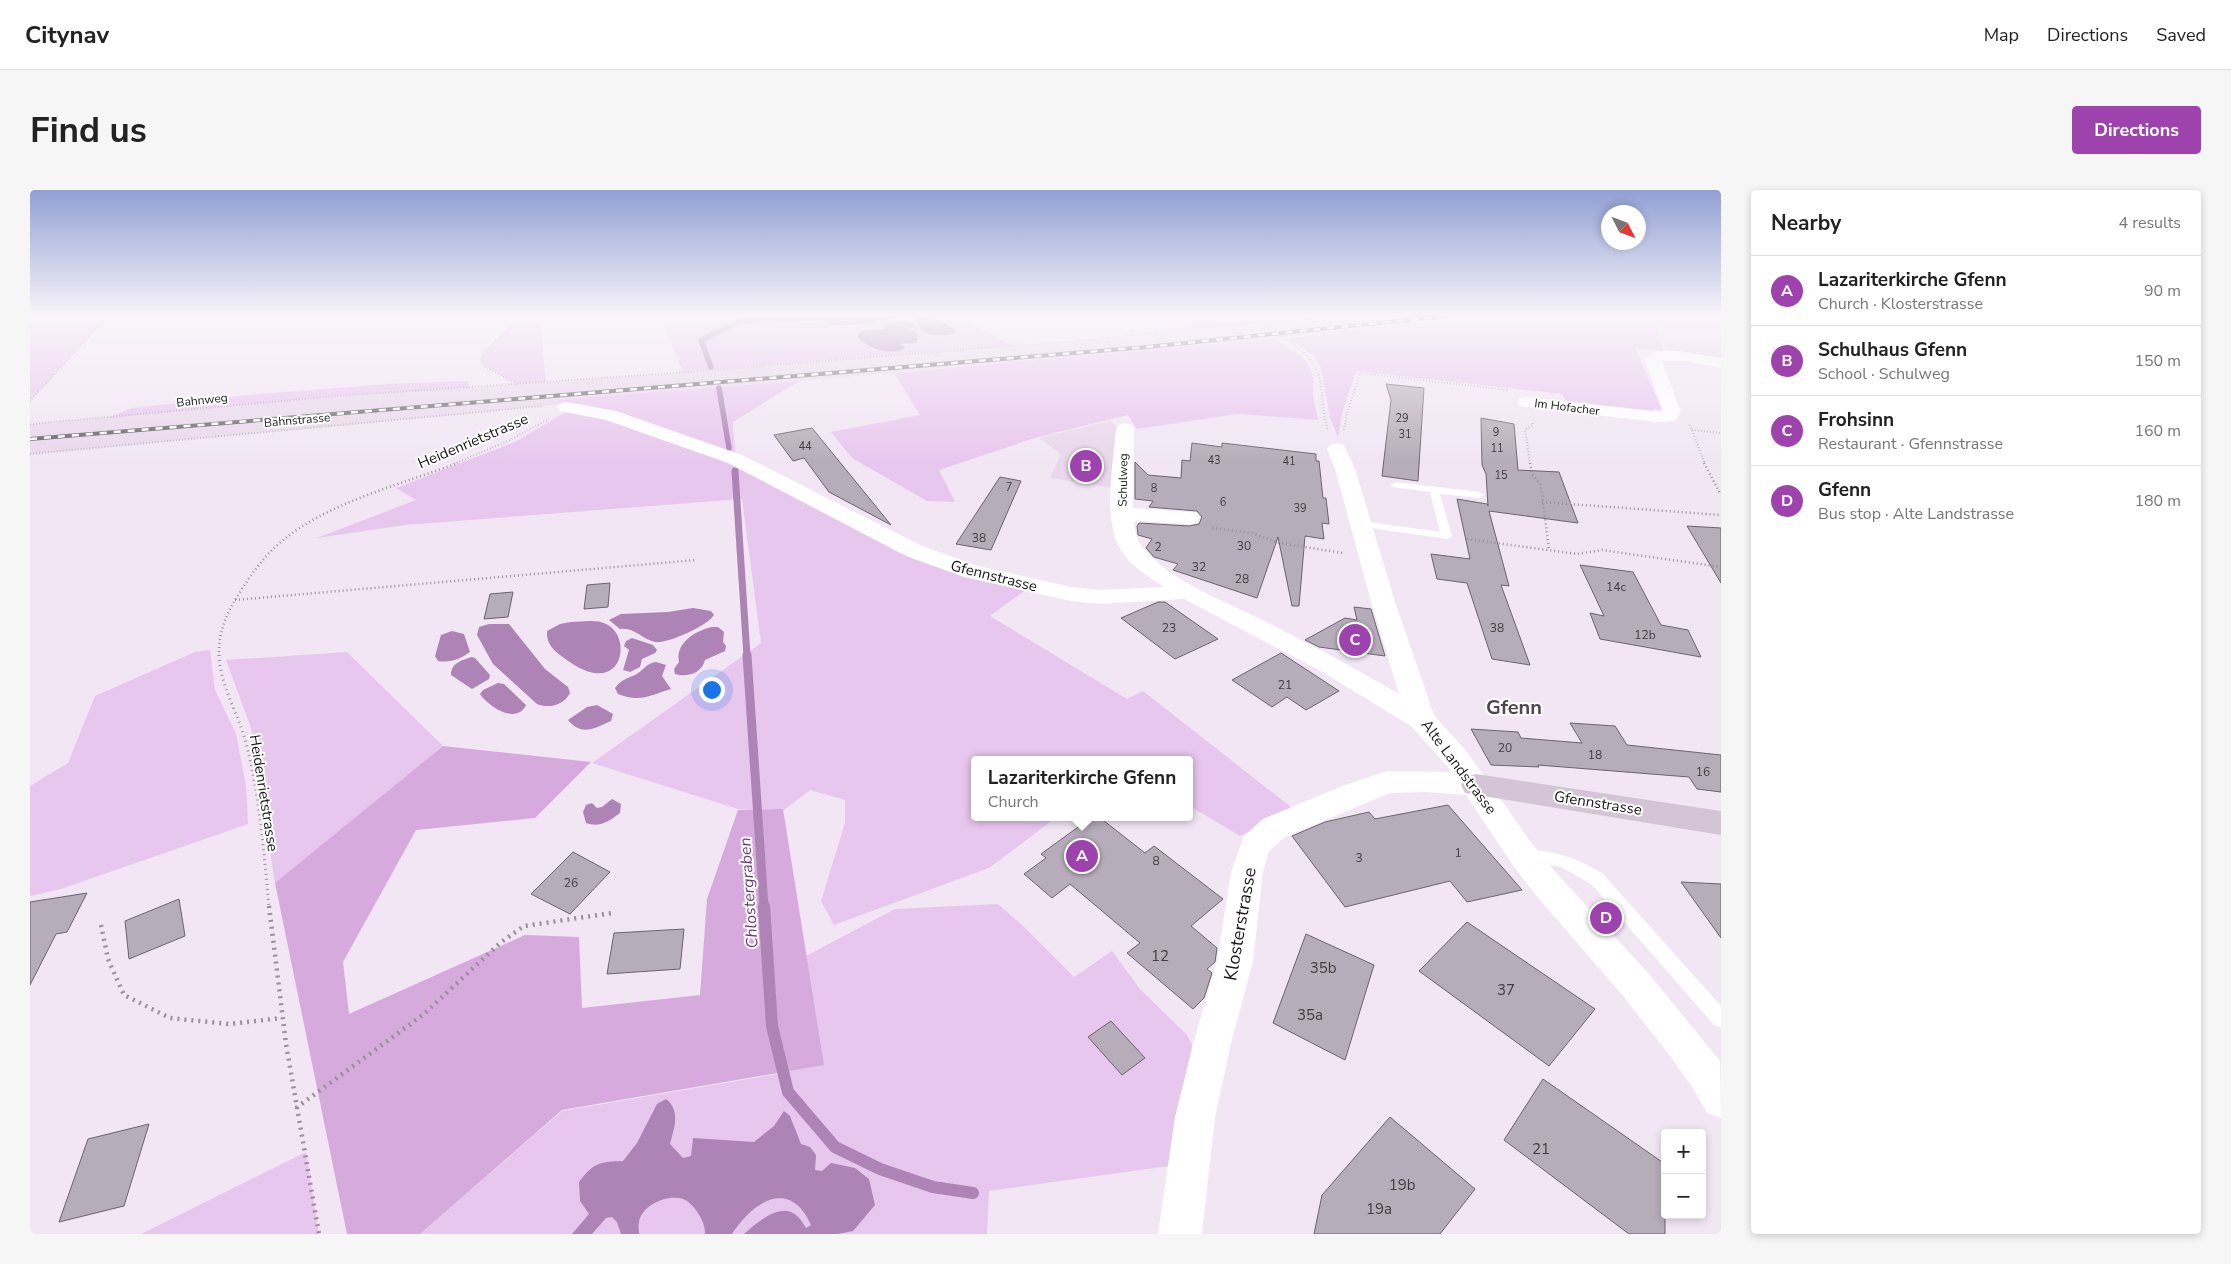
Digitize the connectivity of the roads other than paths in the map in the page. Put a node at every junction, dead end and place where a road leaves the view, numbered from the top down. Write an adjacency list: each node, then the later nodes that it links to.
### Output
1 (1655, 365): 2 (street, Im Hofacher)
2 (1526, 402)
3 (566, 407): 12 (street, Gfennstrasse)
4 (1125, 429): 9 (street, Schulweg)
5 (1336, 449): 11 (street, Alte Landstrasse)
6 (1396, 485): 7 (lane)
7 (1434, 490): 8 (lane); 11 (lane)
8 (1479, 496)
9 (1123, 514): 10 (street); 12 (street, Schulweg)
10 (1189, 518)
11 (1361, 524): 13 (street, Alte Landstrasse)
12 (1188, 592): 13 (street)
13 (1421, 719): 14 (street, Alte Landstrasse)
14 (1476, 785): 15 (street, Gfennstrasse); 16 (street, Alte Landstrasse); 19 (street, Klosterstrasse)
15 (1721, 823)
16 (1524, 855): 17 (lane); 18 (street, Alte Landstrasse)
17 (1721, 1019)
18 (1721, 1099)
19 (1180, 1234)

